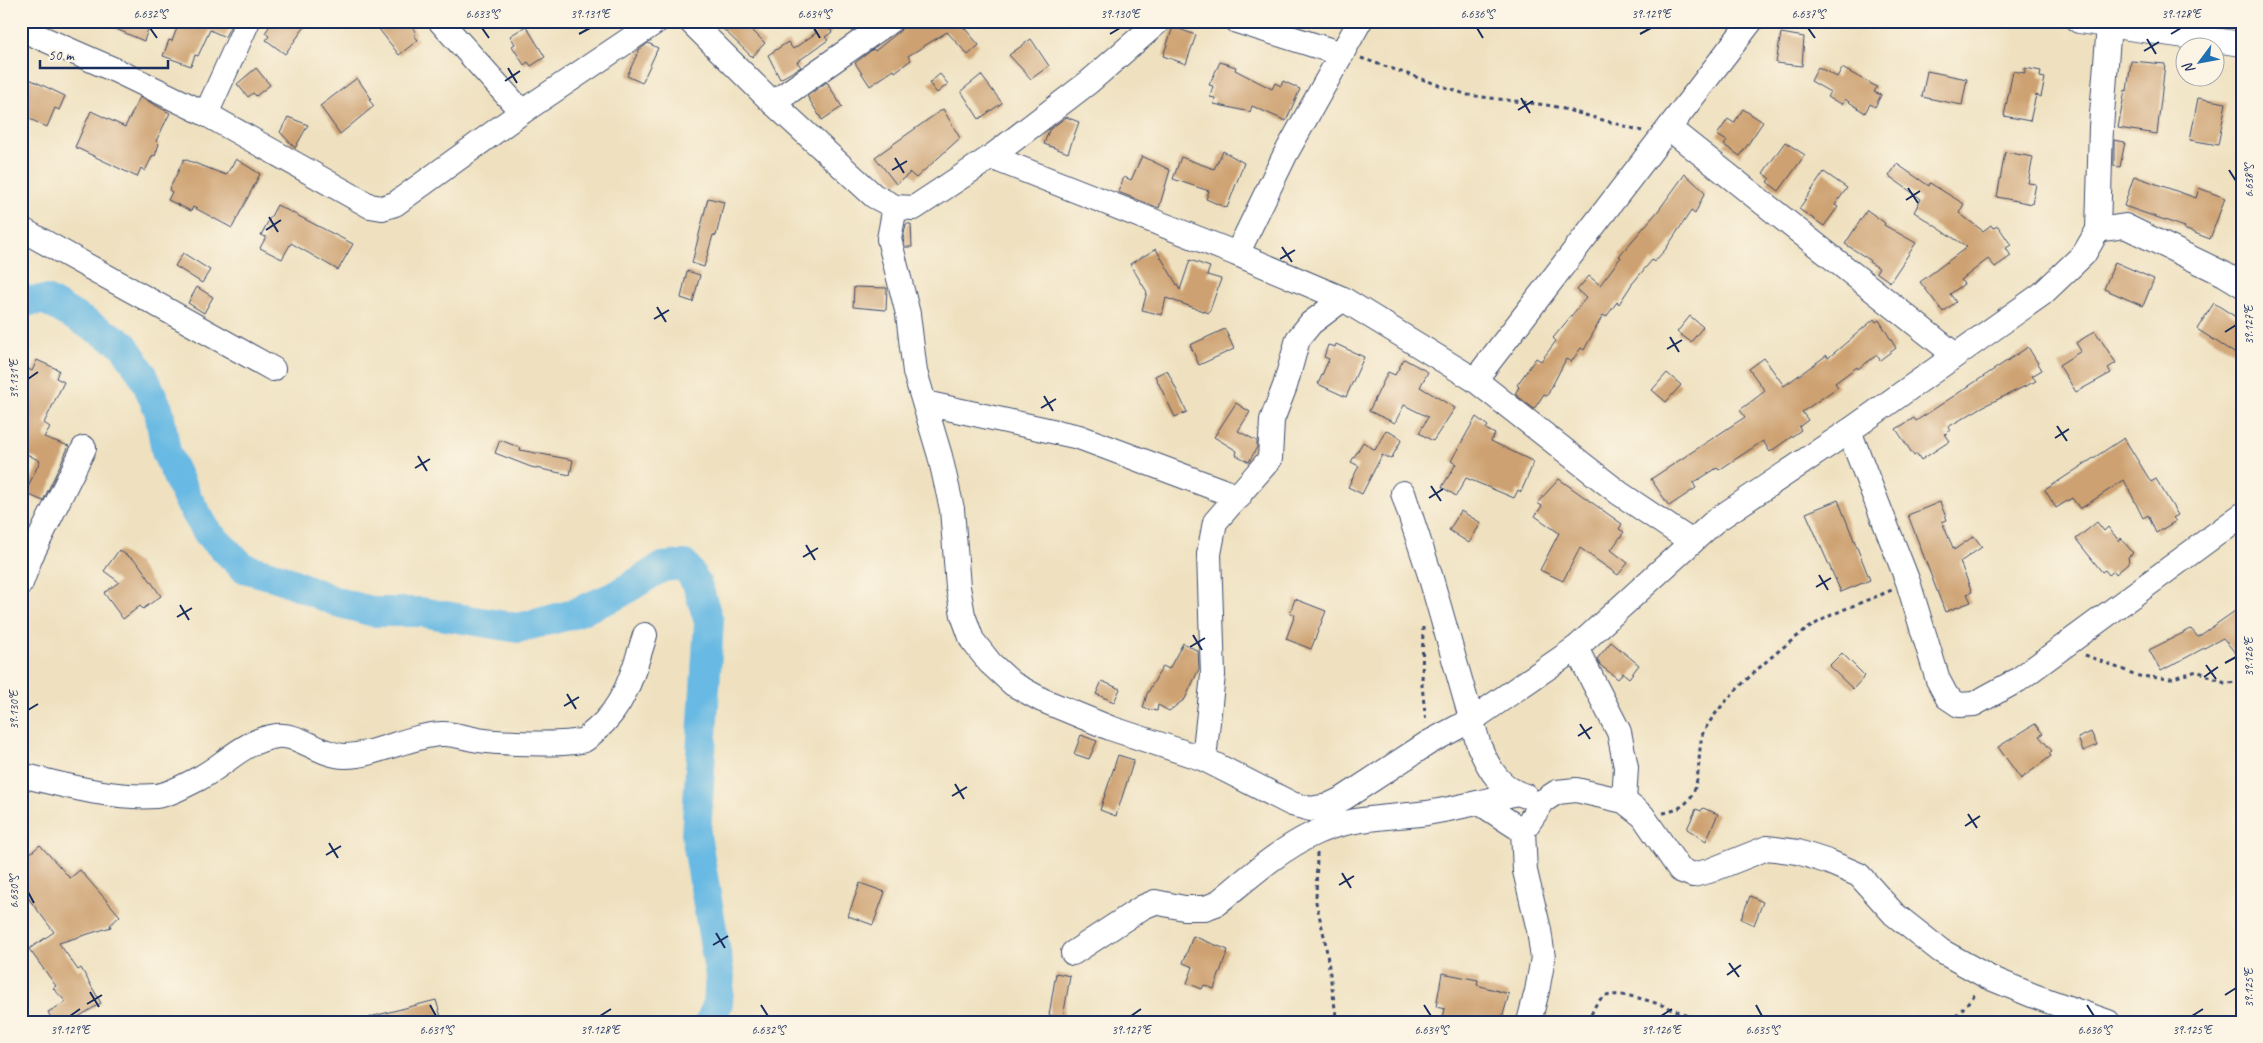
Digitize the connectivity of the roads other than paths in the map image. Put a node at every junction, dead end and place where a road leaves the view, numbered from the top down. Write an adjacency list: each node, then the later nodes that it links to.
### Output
1 (248, 21): 17 (street)
2 (440, 21): 16 (street)
3 (657, 21): 16 (street)
4 (690, 21): 15 (street)
5 (890, 21): 15 (street)
6 (1159, 21): 19 (street)
7 (1237, 21): 14 (street)
8 (1360, 21): 14 (street)
9 (1752, 21): 18 (street)
10 (2079, 21): 11 (street)
11 (2109, 25): 13 (street); 21 (street)
12 (21, 29): 17 (street)
13 (2242, 44)
14 (1342, 54): 25 (street)
15 (774, 103): 20 (street)
16 (522, 112): 17 (street)
17 (206, 114)
18 (1666, 133): 28 (street); 30 (street)
19 (991, 157): 20 (street); 25 (street)
20 (895, 207): 31 (street)
21 (2100, 207): 22 (street); 24 (street)
22 (2125, 226): 24 (street); 26 (street)
23 (21, 229): 29 (street)
24 (2098, 230): 28 (street)
25 (1237, 254): 27 (street)
26 (2242, 285)
27 (1343, 299): 30 (street); 35 (street)
28 (1955, 355): 32 (street)
29 (273, 369)
30 (1475, 380): 37 (street)
31 (925, 403): 35 (street); 42 (street)
32 (1848, 431): 36 (street); 37 (street)
33 (84, 448): 38 (street)
34 (1403, 493): 41 (street)
35 (1239, 497): 42 (street)
36 (2242, 515)
37 (1692, 542): 40 (street)
38 (21, 583)
39 (645, 635): 43 (street)
40 (1576, 648): 41 (street); 46 (street)
41 (1473, 719): 42 (street); 44 (street)
42 (1204, 759)
43 (21, 775)
44 (1516, 793): 45 (street); 47 (street)
45 (1543, 800): 46 (street); 48 (street)
46 (1624, 801): 51 (street)
47 (1480, 803): 48 (street); 49 (street)
48 (1523, 831): 50 (street)
49 (1073, 953)
50 (1528, 1022)
51 (2108, 1022)

